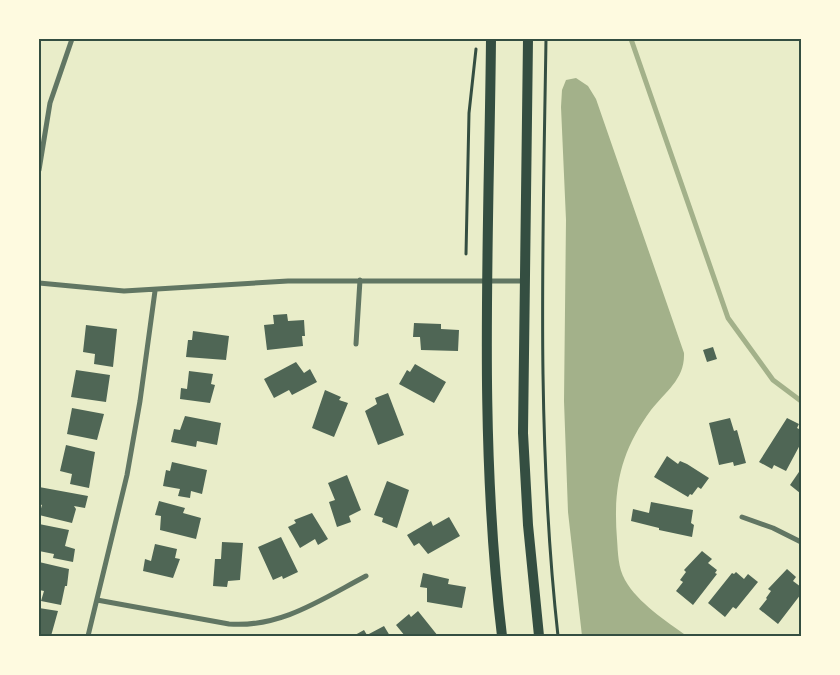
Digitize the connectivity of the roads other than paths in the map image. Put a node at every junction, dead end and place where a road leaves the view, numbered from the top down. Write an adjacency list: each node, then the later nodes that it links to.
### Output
1 (72, 39): 4 (street)
2 (492, 39): 6 (main road)
3 (528, 39): 7 (main road)
4 (39, 170)
5 (360, 280): 6 (street); 9 (street); 10 (street)
6 (488, 281): 7 (street); 16 (main road)
7 (525, 281): 17 (main road)
8 (39, 283): 9 (street)
9 (154, 291): 14 (street)
10 (356, 344)
11 (742, 517): 12 (street)
12 (801, 542)
13 (366, 576): 14 (street)
14 (97, 600): 15 (street)
15 (88, 636)
16 (502, 636)
17 (539, 636)

